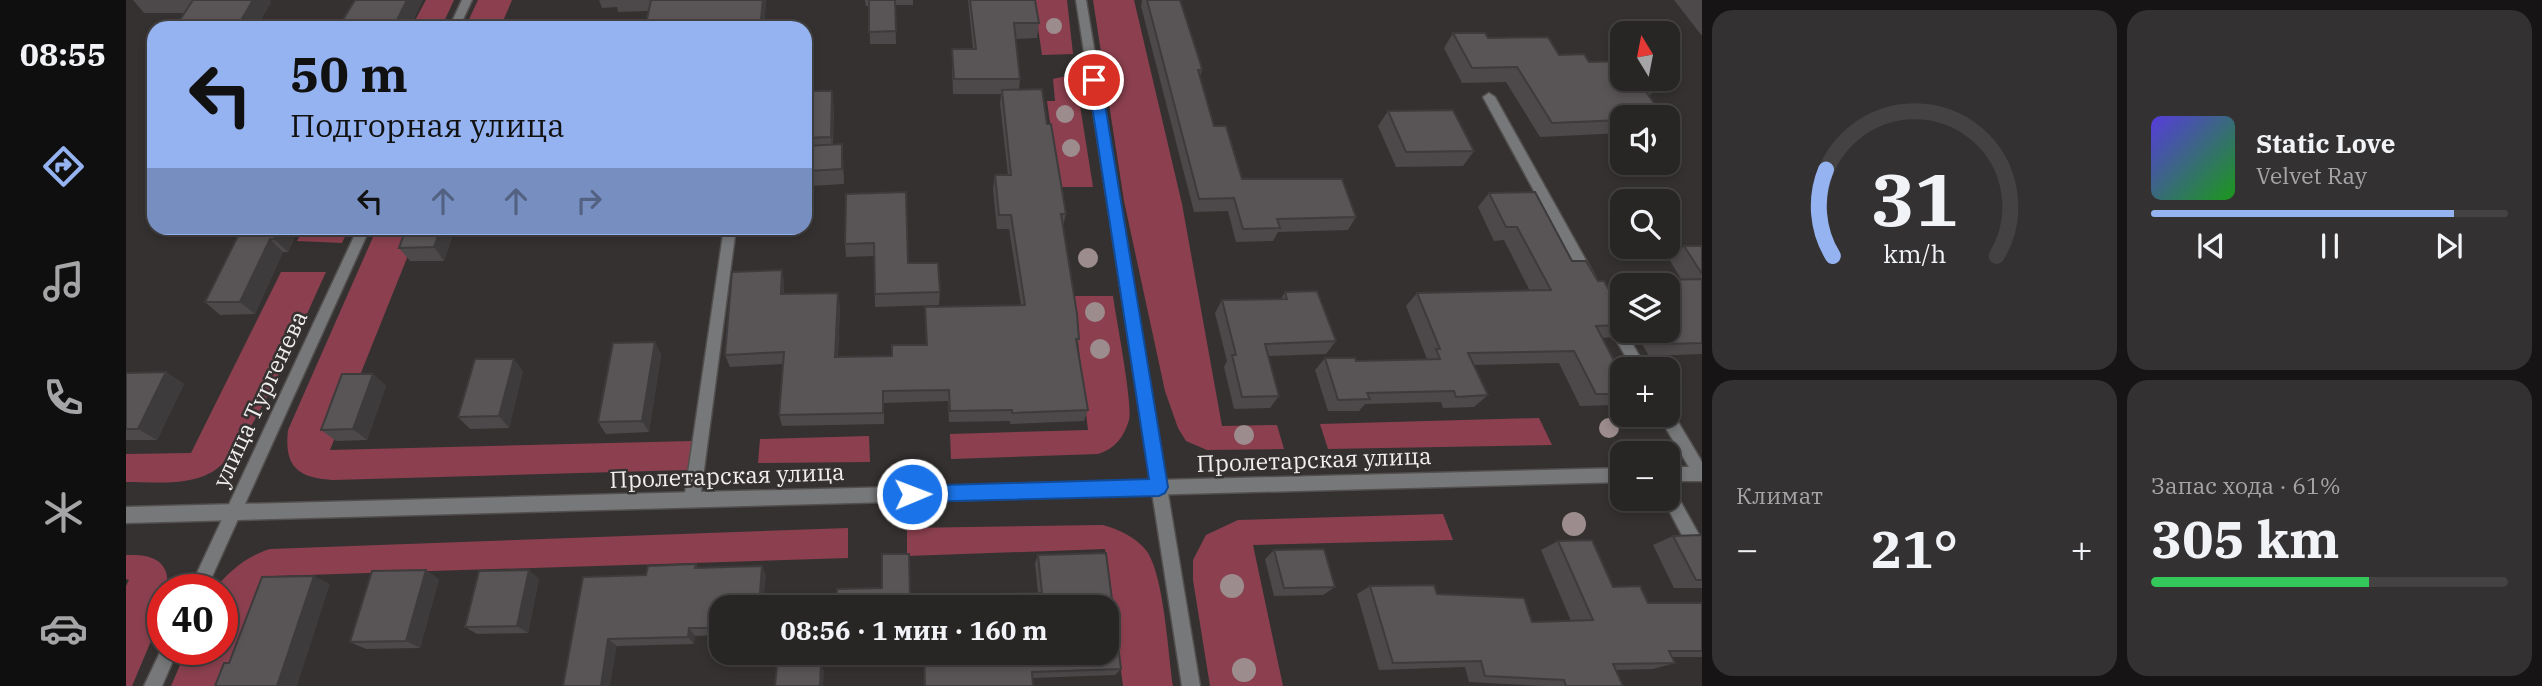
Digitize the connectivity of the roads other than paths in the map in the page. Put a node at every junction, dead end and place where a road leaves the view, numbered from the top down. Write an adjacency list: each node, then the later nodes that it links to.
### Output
1 (467, 0): 3 (street)
2 (1081, 0): 14 (street)
3 (457, 21)
4 (1489, 97): 7 (street)
5 (361, 235): 17 (street, улица Тургенева)
6 (729, 235): 15 (street)
7 (1592, 285)
8 (1605, 309): 9 (street)
9 (1633, 357)
10 (1673, 427): 12 (street)
11 (1680, 474): 12 (street)
12 (1701, 474)
13 (1610, 475): 14 (street, Пролетарская улица)
14 (1159, 487): 15 (street, Пролетарская улица); 23 (street)
15 (692, 500): 17 (street, Пролетарская улица)
16 (1678, 511): 19 (street)
17 (233, 512): 18 (street, Пролетарская улица); 20 (street, улица Тургенева)
18 (126, 515)
19 (1702, 556)
20 (204, 574)
21 (163, 665): 22 (street)
22 (153, 686)
23 (1191, 686)

